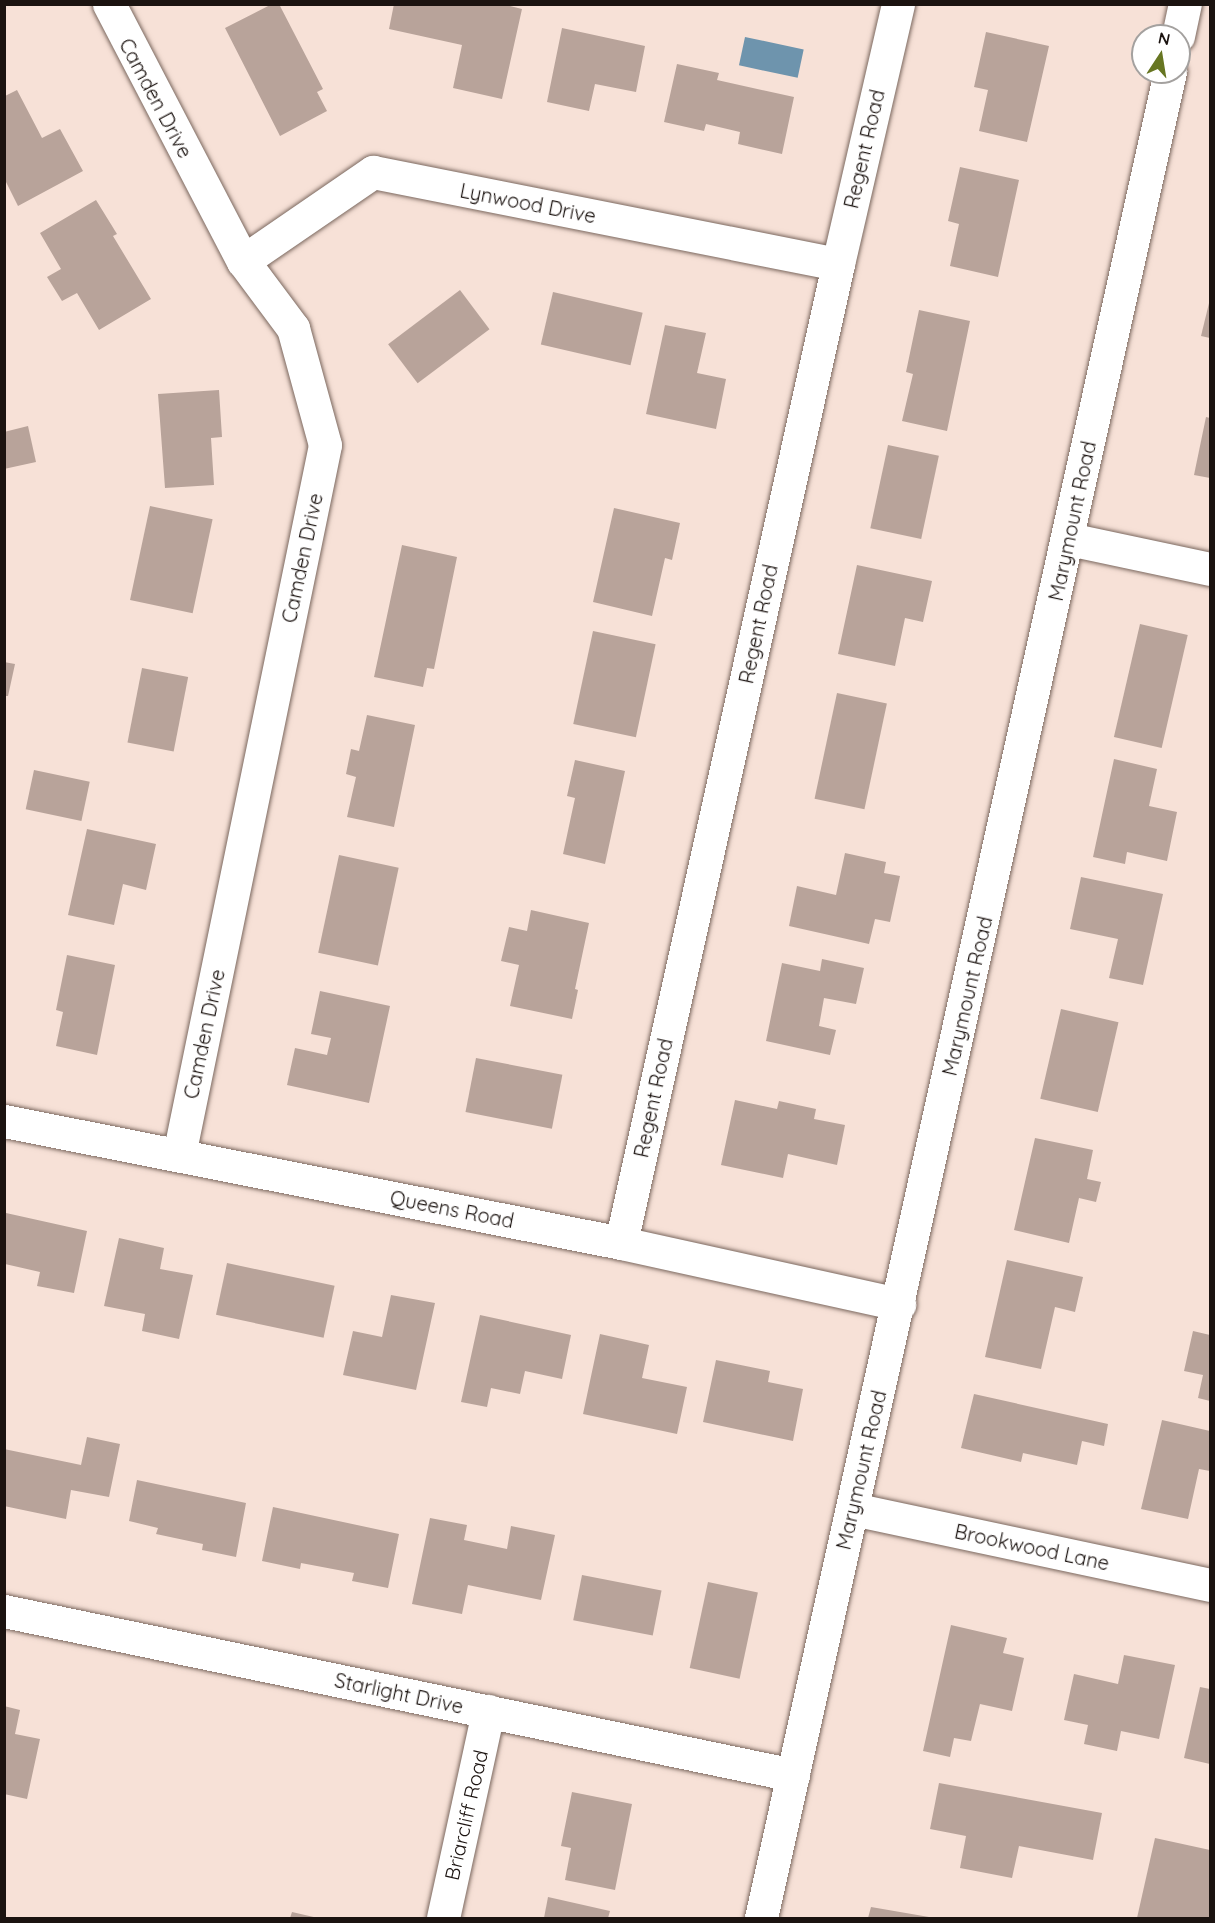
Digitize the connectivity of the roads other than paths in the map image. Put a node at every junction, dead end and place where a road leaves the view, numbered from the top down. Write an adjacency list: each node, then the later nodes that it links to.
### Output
1 (109, 4): 6 (street, Camden Drive)
2 (898, 4): 7 (street, Regent Road)
3 (1185, 4): 4 (street)
4 (1181, 24)
5 (1167, 84): 8 (street, Marymount Road)
6 (243, 261): 7 (street, Lynwood Drive); 11 (street, Camden Drive)
7 (838, 264): 12 (street, Regent Road)
8 (1069, 538): 9 (street); 13 (street, Marymount Road)
9 (1210, 569)
10 (4, 1121): 11 (street, Queens Road)
11 (179, 1155): 12 (street, Queens Road)
12 (621, 1243): 13 (street, Queens Road)
13 (898, 1304): 14 (street, Marymount Road)
14 (853, 1509): 15 (street, Brookwood Lane); 18 (street, Marymount Road)
15 (1210, 1585)
16 (4, 1611): 17 (street, Starlight Drive)
17 (488, 1711): 18 (street, Starlight Drive); 19 (street, Briarcliff Road)
18 (793, 1775): 20 (street, Marymount Road)
19 (442, 1918)
20 (761, 1918)

